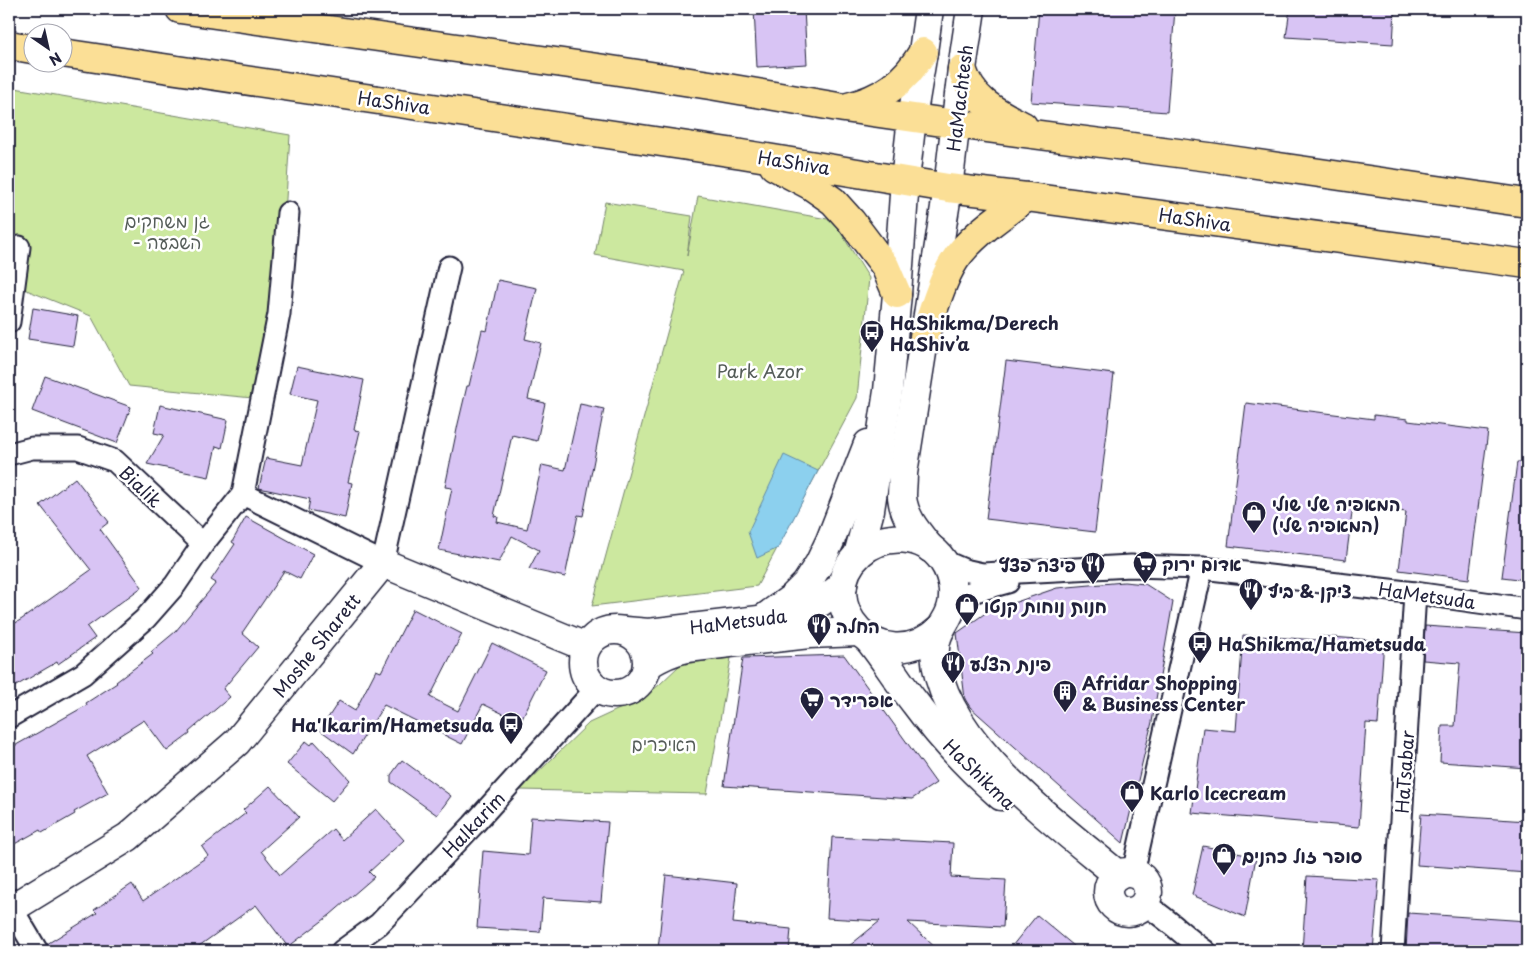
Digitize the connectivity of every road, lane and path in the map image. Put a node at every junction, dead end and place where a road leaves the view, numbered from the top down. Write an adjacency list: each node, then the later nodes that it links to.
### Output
1 (180, 9): 9 (highway)
2 (929, 9): 6 (street)
3 (970, 9): 8 (street, HaMachtesh)
4 (9, 45): 5 (highway)
5 (22, 47)
6 (923, 52): 9 (highway); 10 (street)
7 (72, 54): 13 (highway, HaShiva)
8 (962, 69): 11 (street, HaMachtesh); 12 (highway)
9 (844, 108): 10 (highway)
10 (912, 118): 11 (highway); 14 (street)
11 (956, 124): 12 (highway); 15 (street, HaMachtesh)
12 (1040, 134): 17 (highway)
13 (742, 154): 14 (highway, HaShiva); 22 (highway)
14 (905, 180): 15 (highway, HaShiva); 22 (street)
15 (948, 188): 16 (highway, HaShiva); 24 (street, HaMachtesh)
16 (1027, 197): 20 (highway, HaShiva); 24 (highway)
17 (1527, 203)
18 (288, 213): 27 (street)
19 (19, 247): 23 (street)
20 (1527, 264)
21 (449, 267): 31 (street, Moshe Sharett)
22 (898, 294): 25 (street)
23 (9, 322)
24 (924, 338): 30 (street, HaMachtesh)
25 (888, 391): 29 (street); 37 (street)
26 (9, 454): 28 (street, Bialik)
27 (243, 494): 28 (street); 31 (street)
28 (203, 544): 44 (street)
29 (858, 555): 30 (street); 34 (street)
30 (937, 555): 33 (street, HaMetsuda); 38 (street)
31 (383, 563): 41 (street); 47 (street, Moshe Sharett)
32 (1202, 568): 33 (street, HaMetsuda); 35 (street, HaMetsuda); 45 (street)
33 (1057, 570): 38 (street, HaMetsuda)
34 (844, 585): 37 (street, HaMetsuda); 40 (street)
35 (1416, 593): 36 (street, HaMetsuda); 51 (street, HaTsabar)
36 (1527, 609)
37 (763, 619): 39 (street, HaMetsuda)
38 (945, 620): 40 (street); 45 (street, HaShikma)
39 (625, 631): 41 (street); 42 (street)
40 (865, 636): 42 (street, HaMetsuda); 45 (street, HaShikma)
41 (586, 647): 43 (street)
42 (647, 665): 43 (street)
43 (596, 689): 49 (street, HaIkarim)
44 (9, 717)
45 (1120, 879): 46 (street)
46 (1144, 904): 50 (street)
47 (10, 910): 48 (street)
48 (37, 951)
49 (342, 951)
50 (1205, 951)
51 (1393, 951)

